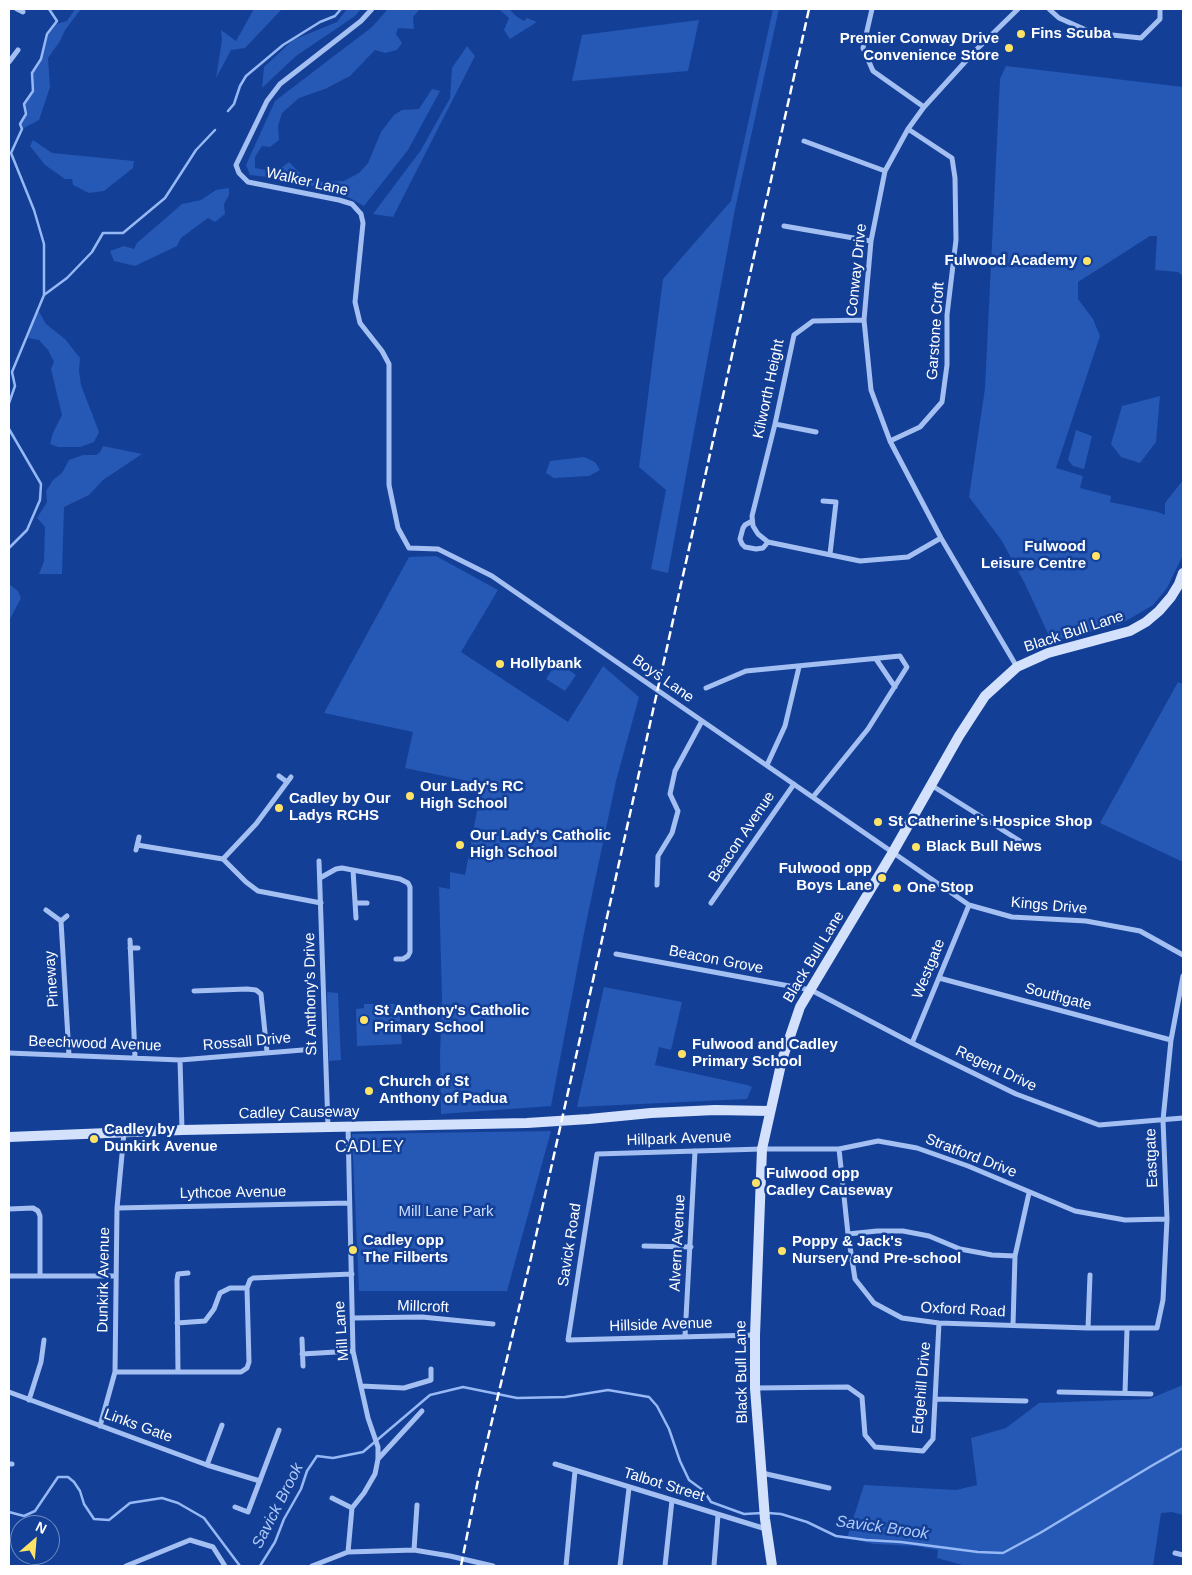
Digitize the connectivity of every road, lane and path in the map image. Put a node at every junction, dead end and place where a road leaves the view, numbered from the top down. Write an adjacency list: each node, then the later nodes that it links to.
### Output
1 (372, 9): 22 (street, Walker Lane)
2 (872, 9): 8 (street)
3 (1018, 9): 8 (street, Conway Drive)
4 (1049, 9): 5 (street)
5 (1160, 9)
6 (18, 50): 7 (street)
7 (9, 62)
8 (924, 107): 9 (street, Conway Drive)
9 (908, 129): 11 (street, Conway Drive); 17 (street, Garstone Croft)
10 (804, 141): 11 (street)
11 (885, 171): 13 (street, Conway Drive)
12 (784, 226): 13 (street)
13 (871, 241): 14 (street, Conway Drive)
14 (864, 320): 15 (street, Kilworth Height); 17 (street, Conway Drive)
15 (775, 424): 16 (street); 19 (street, Kilworth Height)
16 (816, 432)
17 (890, 441): 20 (street, Conway Drive)
18 (823, 501): 23 (street)
19 (752, 521): 21 (street); 21 (street, Kilworth Height)
20 (940, 538): 23 (street, Kilworth Height); 27 (street, Conway Drive)
21 (768, 542): 23 (street, Kilworth Height)
22 (409, 548): 30 (street, Boys Lane)
23 (830, 554)
24 (1183, 573): 27 (street, Black Bull Lane)
25 (876, 659): 26 (street); 28 (street); 28 (street)
26 (799, 667): 29 (street); 31 (street)
27 (1017, 667): 34 (street, Black Bull Lane)
28 (894, 687): 35 (street)
29 (706, 688)
30 (702, 721): 31 (street, Boys Lane); 43 (street)
31 (767, 766): 33 (street, Boys Lane)
32 (280, 776): 39 (street)
33 (794, 784): 35 (street, Boys Lane); 47 (street, Beacon Avenue)
34 (931, 785): 37 (street); 38 (street, Black Bull Lane)
35 (813, 797): 38 (street, Boys Lane)
36 (138, 837): 39 (street)
37 (1020, 841)
38 (893, 852): 48 (street, Kings Drive); 62 (street, Black Bull Lane)
39 (223, 859): 44 (street)
40 (319, 861): 42 (street, St Anthony's Drive)
41 (353, 870): 42 (street); 45 (street); 58 (street)
42 (320, 878): 44 (street, St Anthony's Drive)
43 (657, 885)
44 (321, 902): 75 (street, St Anthony's Drive)
45 (356, 903): 46 (street); 51 (street)
46 (367, 903)
47 (712, 904)
48 (968, 905): 57 (street, Kings Drive); 60 (street, Westgate)
49 (46, 910): 52 (street)
50 (67, 916): 52 (street)
51 (356, 918)
52 (61, 921): 69 (street, Pineway)
53 (130, 940): 54 (street)
54 (130, 948): 55 (street); 70 (street)
55 (138, 948)
56 (616, 954): 62 (street, Beacon Grove)
57 (1183, 955)
58 (396, 959)
59 (1183, 976): 61 (street, Eastgate)
60 (938, 978): 64 (street, Southgate); 65 (street, Westgate)
61 (1182, 986): 64 (street, Eastgate)
62 (811, 990): 65 (street, Regent Drive); 72 (street, Black Bull Lane)
63 (194, 991): 67 (street)
64 (1171, 1040): 74 (street, Eastgate)
65 (912, 1043): 74 (street, Regent Drive)
66 (315, 1049): 67 (street, Rossall Drive)
67 (267, 1052): 71 (street, Rossall Drive)
68 (9, 1053): 69 (street, Beechwood Avenue)
69 (69, 1055): 70 (street, Beechwood Avenue)
70 (135, 1057): 71 (street, Beechwood Avenue)
71 (180, 1060): 77 (street)
72 (770, 1111): 76 (street, Cadley Causeway); 80 (street, Black Bull Lane)
73 (1183, 1118): 74 (street, Regent Drive)
74 (1163, 1120): 88 (street, Eastgate)
75 (328, 1127): 76 (street, Cadley Causeway); 77 (street, Cadley Causeway)
76 (348, 1127): 85 (street, Mill Lane)
77 (182, 1130): 78 (street, Cadley Causeway)
78 (124, 1133): 79 (street, Cadley Causeway); 86 (street, Dunkirk Avenue)
79 (9, 1137)
80 (762, 1149): 81 (street, Stratford Drive); 82 (street, Hillpark Avenue); 108 (street, Black Bull Lane)
81 (839, 1149): 84 (street, Stratford Drive); 89 (street, Oxford Road)
82 (695, 1151): 83 (street, Hillpark Avenue); 91 (street, Alvern Avenue)
83 (597, 1154): 112 (street, Savick Road)
84 (1030, 1193): 88 (street, Stratford Drive); 92 (street)
85 (349, 1203): 86 (street, Lythcoe Avenue); 94 (street, Mill Lane)
86 (118, 1208): 98 (street, Dunkirk Avenue)
87 (9, 1209): 95 (street)
88 (1167, 1219): 106 (street, Eastgate)
89 (848, 1234): 92 (street); 102 (street, Oxford Road)
90 (644, 1246): 91 (street)
91 (691, 1246): 109 (street, Alvern Avenue)
92 (1015, 1256): 104 (street)
93 (188, 1272): 101 (street)
94 (352, 1274): 99 (street); 100 (street, Mill Lane)
95 (40, 1275): 97 (street); 98 (street)
96 (1090, 1275): 105 (street)
97 (9, 1276)
98 (115, 1276): 117 (street, Dunkirk Avenue)
99 (247, 1288): 101 (street); 118 (street)
100 (353, 1318): 103 (street, Millcroft); 113 (street, Mill Lane)
101 (177, 1323): 118 (street)
102 (939, 1323): 104 (street, Oxford Road); 125 (street, Edgehill Drive)
103 (493, 1324)
104 (1013, 1325): 105 (street, Oxford Road)
105 (1088, 1328): 107 (street, Oxford Road)
106 (1157, 1328): 107 (street, Oxford Road)
107 (1127, 1329): 122 (street)
108 (755, 1334): 109 (street, Hillside Avenue); 120 (street, Black Bull Lane)
109 (685, 1336): 112 (street, Hillside Avenue)
110 (302, 1339): 114 (street)
111 (44, 1340): 126 (street)
112 (568, 1340)
113 (353, 1351): 114 (street); 119 (street, Mill Lane)
114 (302, 1354): 115 (street)
115 (303, 1366)
116 (431, 1369): 119 (street)
117 (115, 1372): 118 (street); 130 (street, Dunkirk Avenue)
118 (178, 1372)
119 (360, 1386): 132 (street, Mill Lane)
120 (755, 1388): 125 (street, Edgehill Drive); 136 (street, Black Bull Lane)
121 (1059, 1392): 122 (street)
122 (1125, 1393): 124 (street)
123 (9, 1394): 126 (street, Links Gate)
124 (1151, 1394)
125 (936, 1399): 127 (street)
126 (29, 1400): 130 (street, Links Gate)
127 (1026, 1401)
128 (422, 1411): 132 (street)
129 (222, 1425): 134 (street)
130 (100, 1426): 134 (street, Links Gate)
131 (279, 1430): 137 (street)
132 (378, 1459): 144 (street, Mill Lane)
133 (555, 1464): 135 (street, Talbot Street)
134 (207, 1465): 137 (street, Links Gate)
135 (575, 1471): 138 (street, Talbot Street); 155 (street)
136 (762, 1473): 139 (street); 146 (street, Black Bull Lane)
137 (260, 1481): 143 (street)
138 (629, 1488): 141 (street, Talbot Street); 156 (street)
139 (829, 1488)
140 (332, 1498): 144 (street)
141 (672, 1500): 145 (street, Talbot Street); 157 (street)
142 (417, 1505): 147 (street)
143 (235, 1507)
144 (352, 1508): 148 (street)
145 (718, 1514): 146 (street, Talbot Street); 158 (street)
146 (766, 1524): 159 (street)
147 (414, 1550): 148 (street); 154 (street)
148 (348, 1552): 153 (street)
149 (1175, 1553): 150 (street)
150 (1183, 1555)
151 (126, 1566): 152 (street)
152 (225, 1566)
153 (312, 1566)
154 (493, 1566)
155 (566, 1566)
156 (620, 1566)
157 (665, 1566)
158 (714, 1566)
159 (772, 1566)

